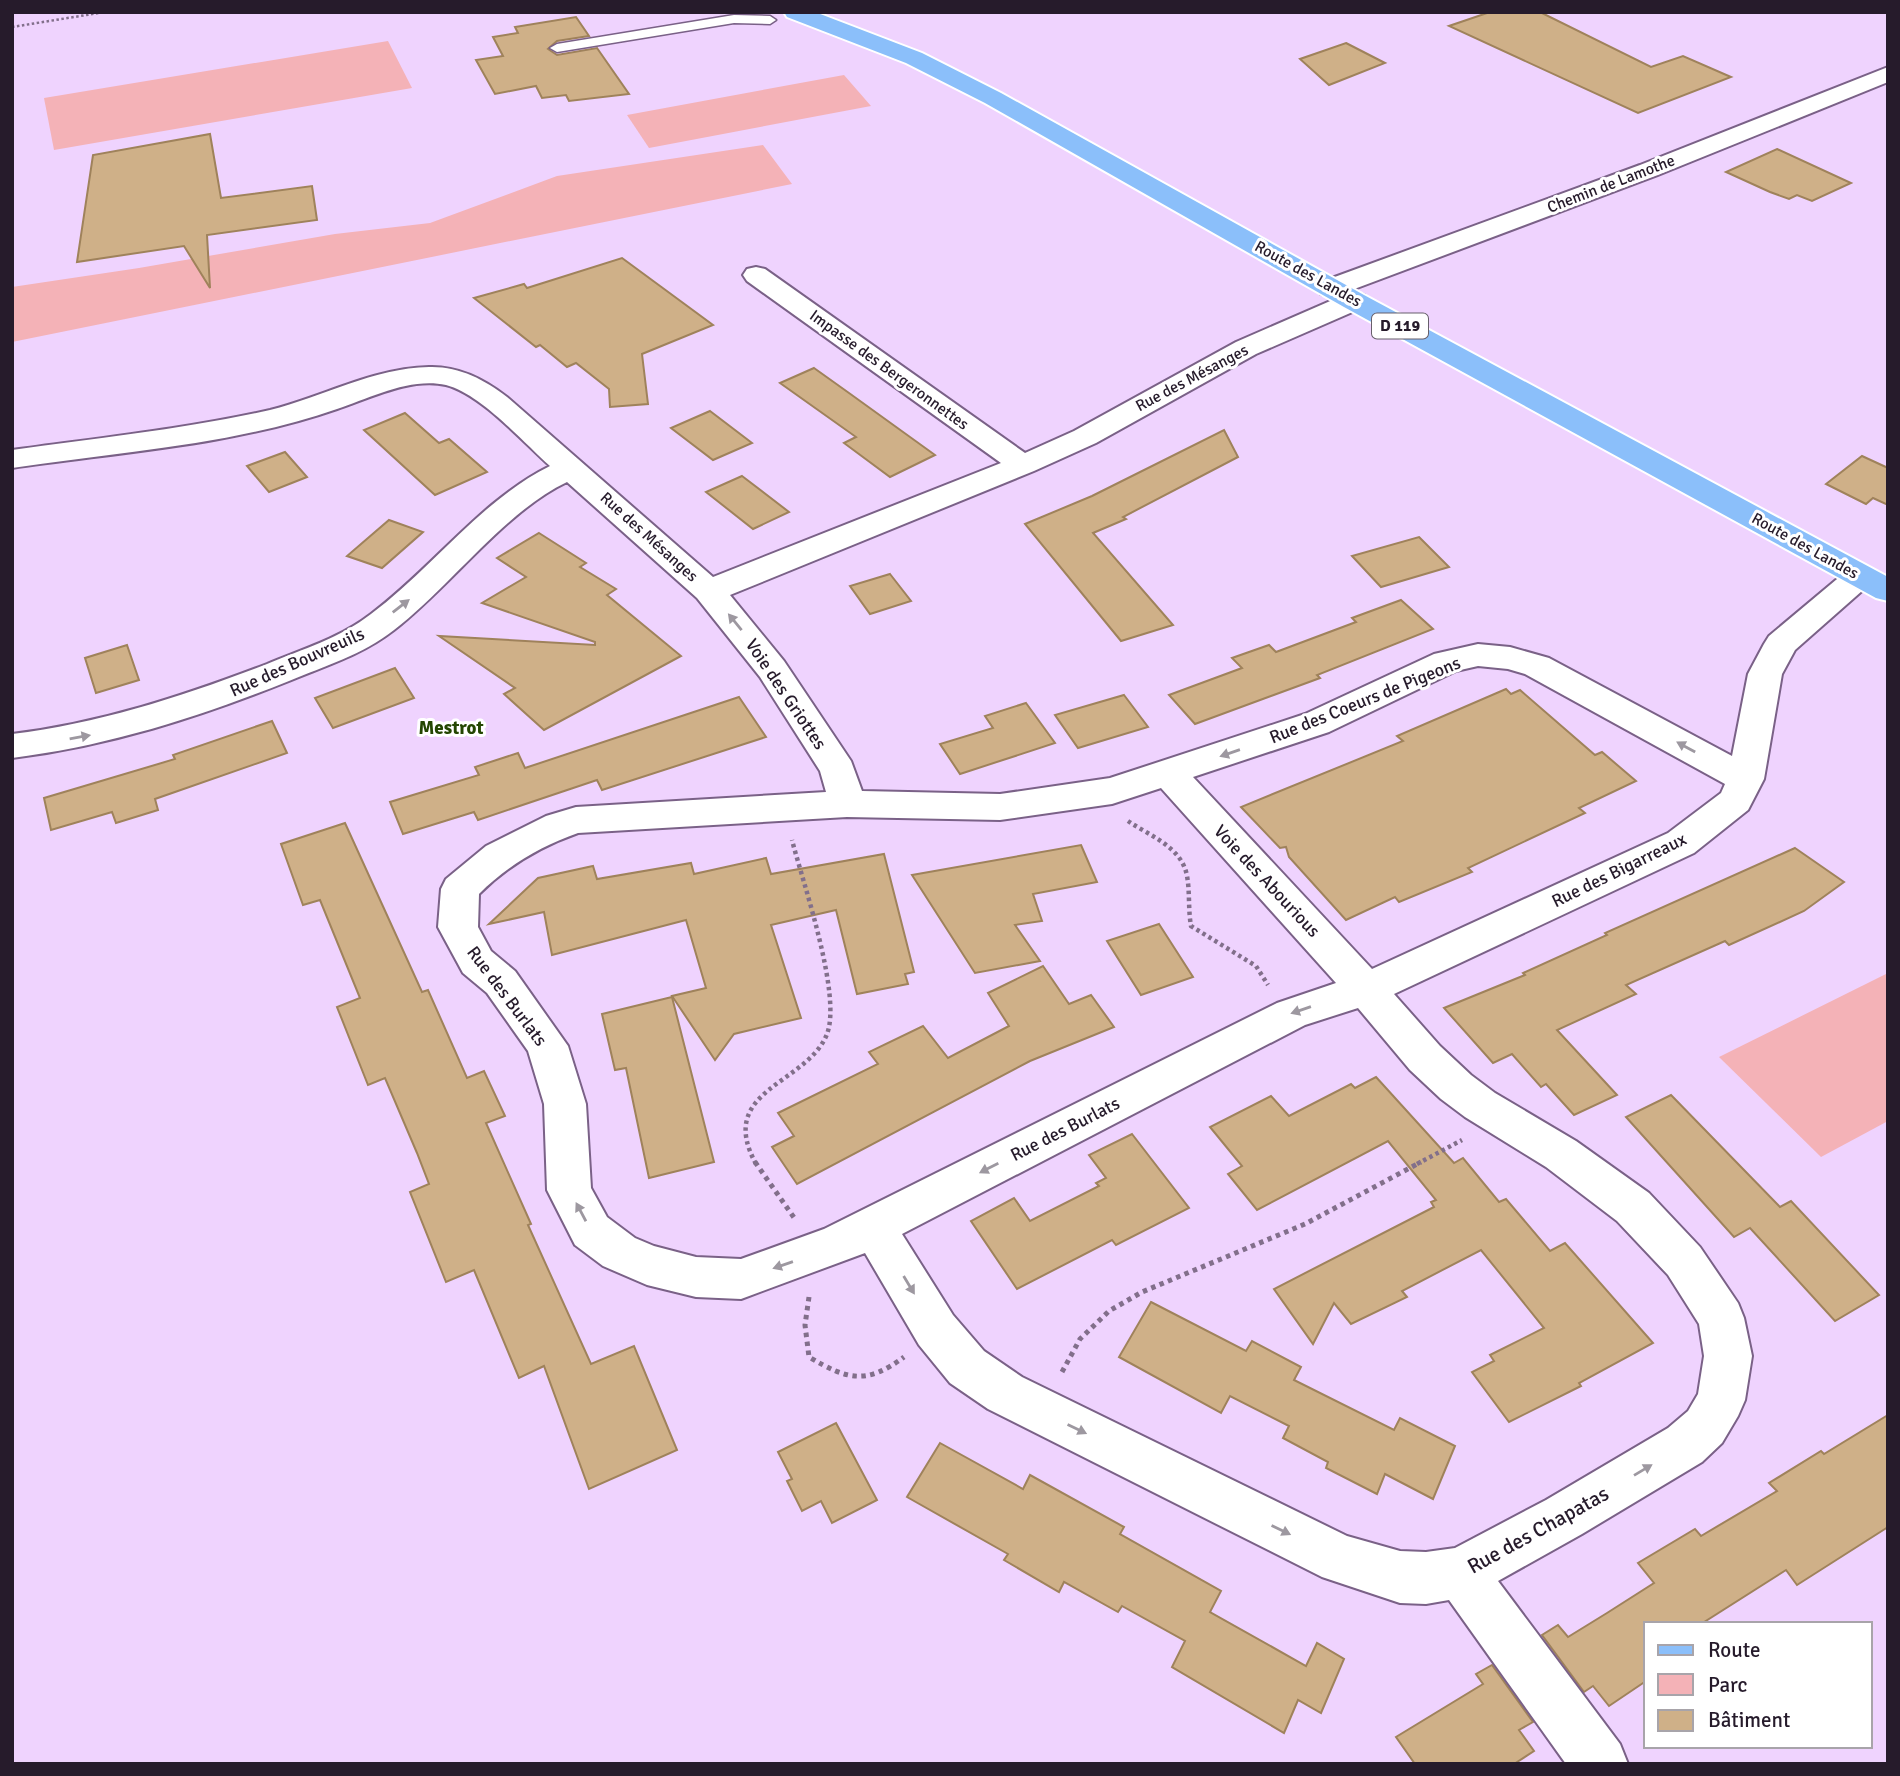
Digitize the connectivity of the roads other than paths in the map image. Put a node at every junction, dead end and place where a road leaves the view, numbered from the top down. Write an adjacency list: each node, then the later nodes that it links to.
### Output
1 (795, 12): 6 (main road, Route des Landes / D 119)
2 (770, 20): 3 (lane)
3 (557, 48)
4 (1888, 74): 6 (street, Chemin de Lamothe)
5 (756, 275): 8 (street, Impasse des Bergeronnettes)
6 (1343, 294): 8 (street, Rue des Mésanges); 10 (main road, Route des Landes / D 119)
7 (12, 459): 9 (street, Rue des Mésanges)
8 (1023, 465): 11 (street, Rue des Mésanges)
9 (571, 468): 11 (street, Rue des Mésanges); 12 (street, Rue des Bouvreuils, one-way to 9)
10 (1874, 584): 14 (street, Rue des Bigarreaux)
11 (709, 591): 15 (street, Voie des Griottes, one-way to 11)
12 (12, 746)
13 (1169, 774): 14 (street, Rue des Coeurs de Pigeons, one-way to 13); 15 (street, Rue des Burlats); 16 (street, Voie des Abourious)
14 (1746, 779): 16 (street, Rue des Bigarreaux)
15 (847, 804): 17 (street, Rue des Burlats, one-way to 15)
16 (1366, 989): 17 (street, Rue des Burlats, one-way to 17); 18 (street, Rue des Chapatas, one-way to 16)
17 (873, 1227): 18 (street, Rue des Chapatas, one-way to 18)
18 (1461, 1573): 19 (street)
19 (1600, 1764)

